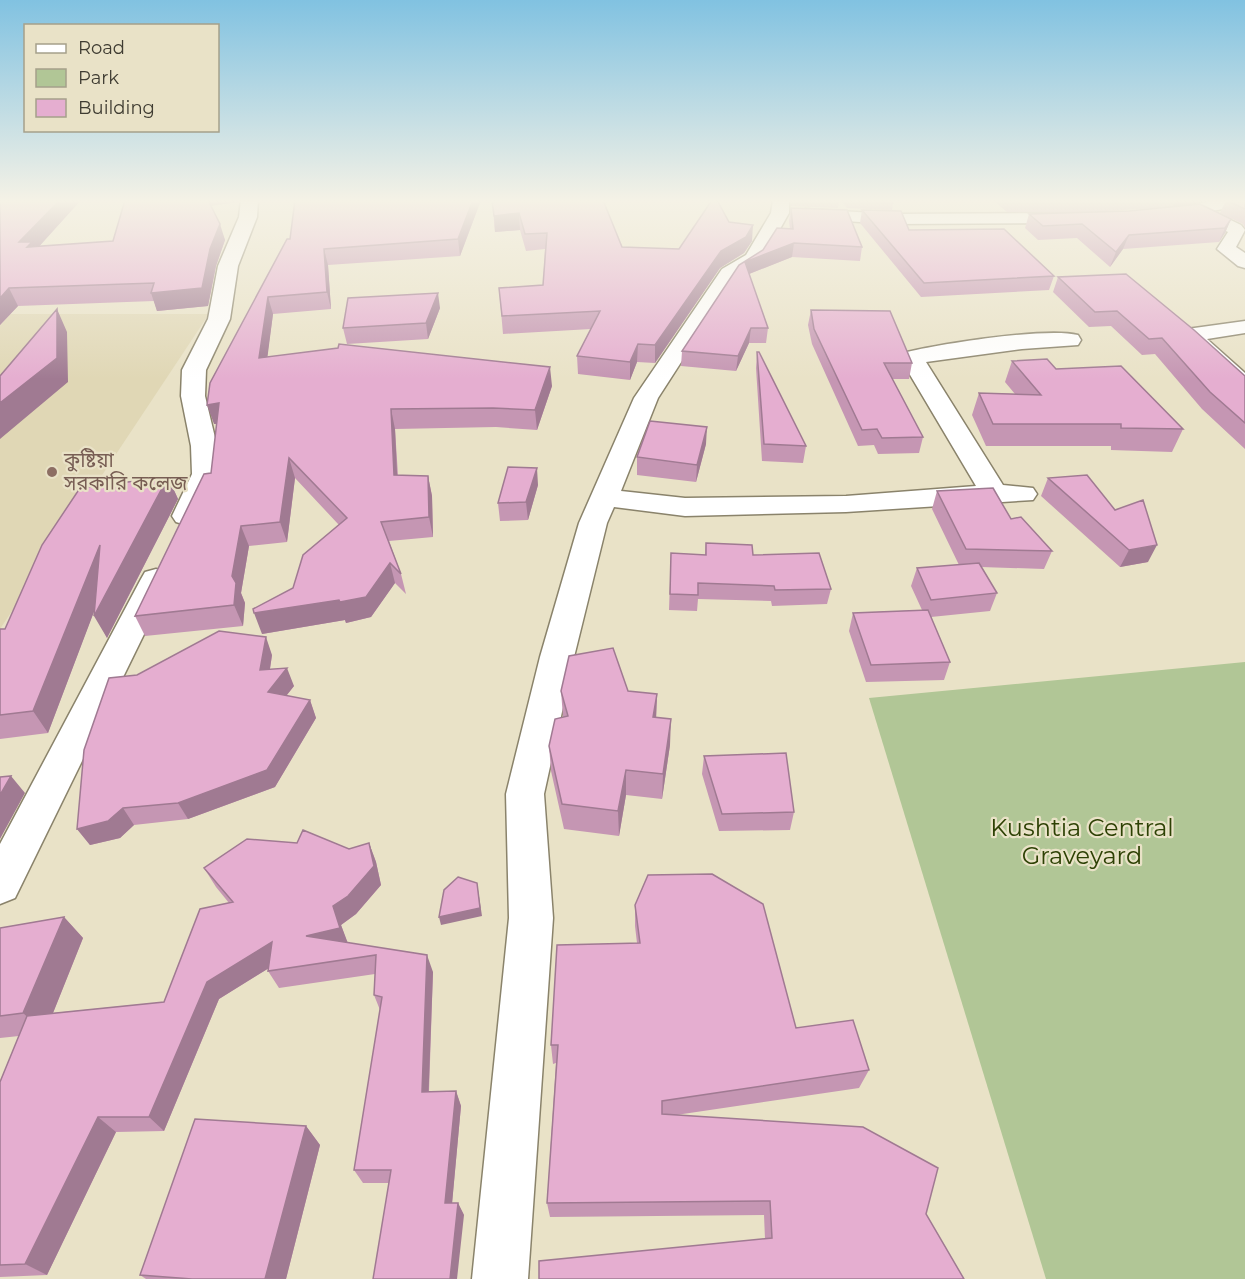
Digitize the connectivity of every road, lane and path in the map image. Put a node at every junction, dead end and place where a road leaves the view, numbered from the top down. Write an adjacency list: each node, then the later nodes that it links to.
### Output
1 (231, 260): 11 (street)
2 (752, 260): 10 (street)
3 (1245, 327): 7 (street)
4 (1070, 340): 5 (street)
5 (1033, 342): 6 (street); 8 (street)
6 (1052, 366)
7 (1245, 386)
8 (994, 493): 9 (street); 10 (street)
9 (1023, 494)
10 (605, 497): 12 (street)
11 (0, 885)
12 (500, 1279)

